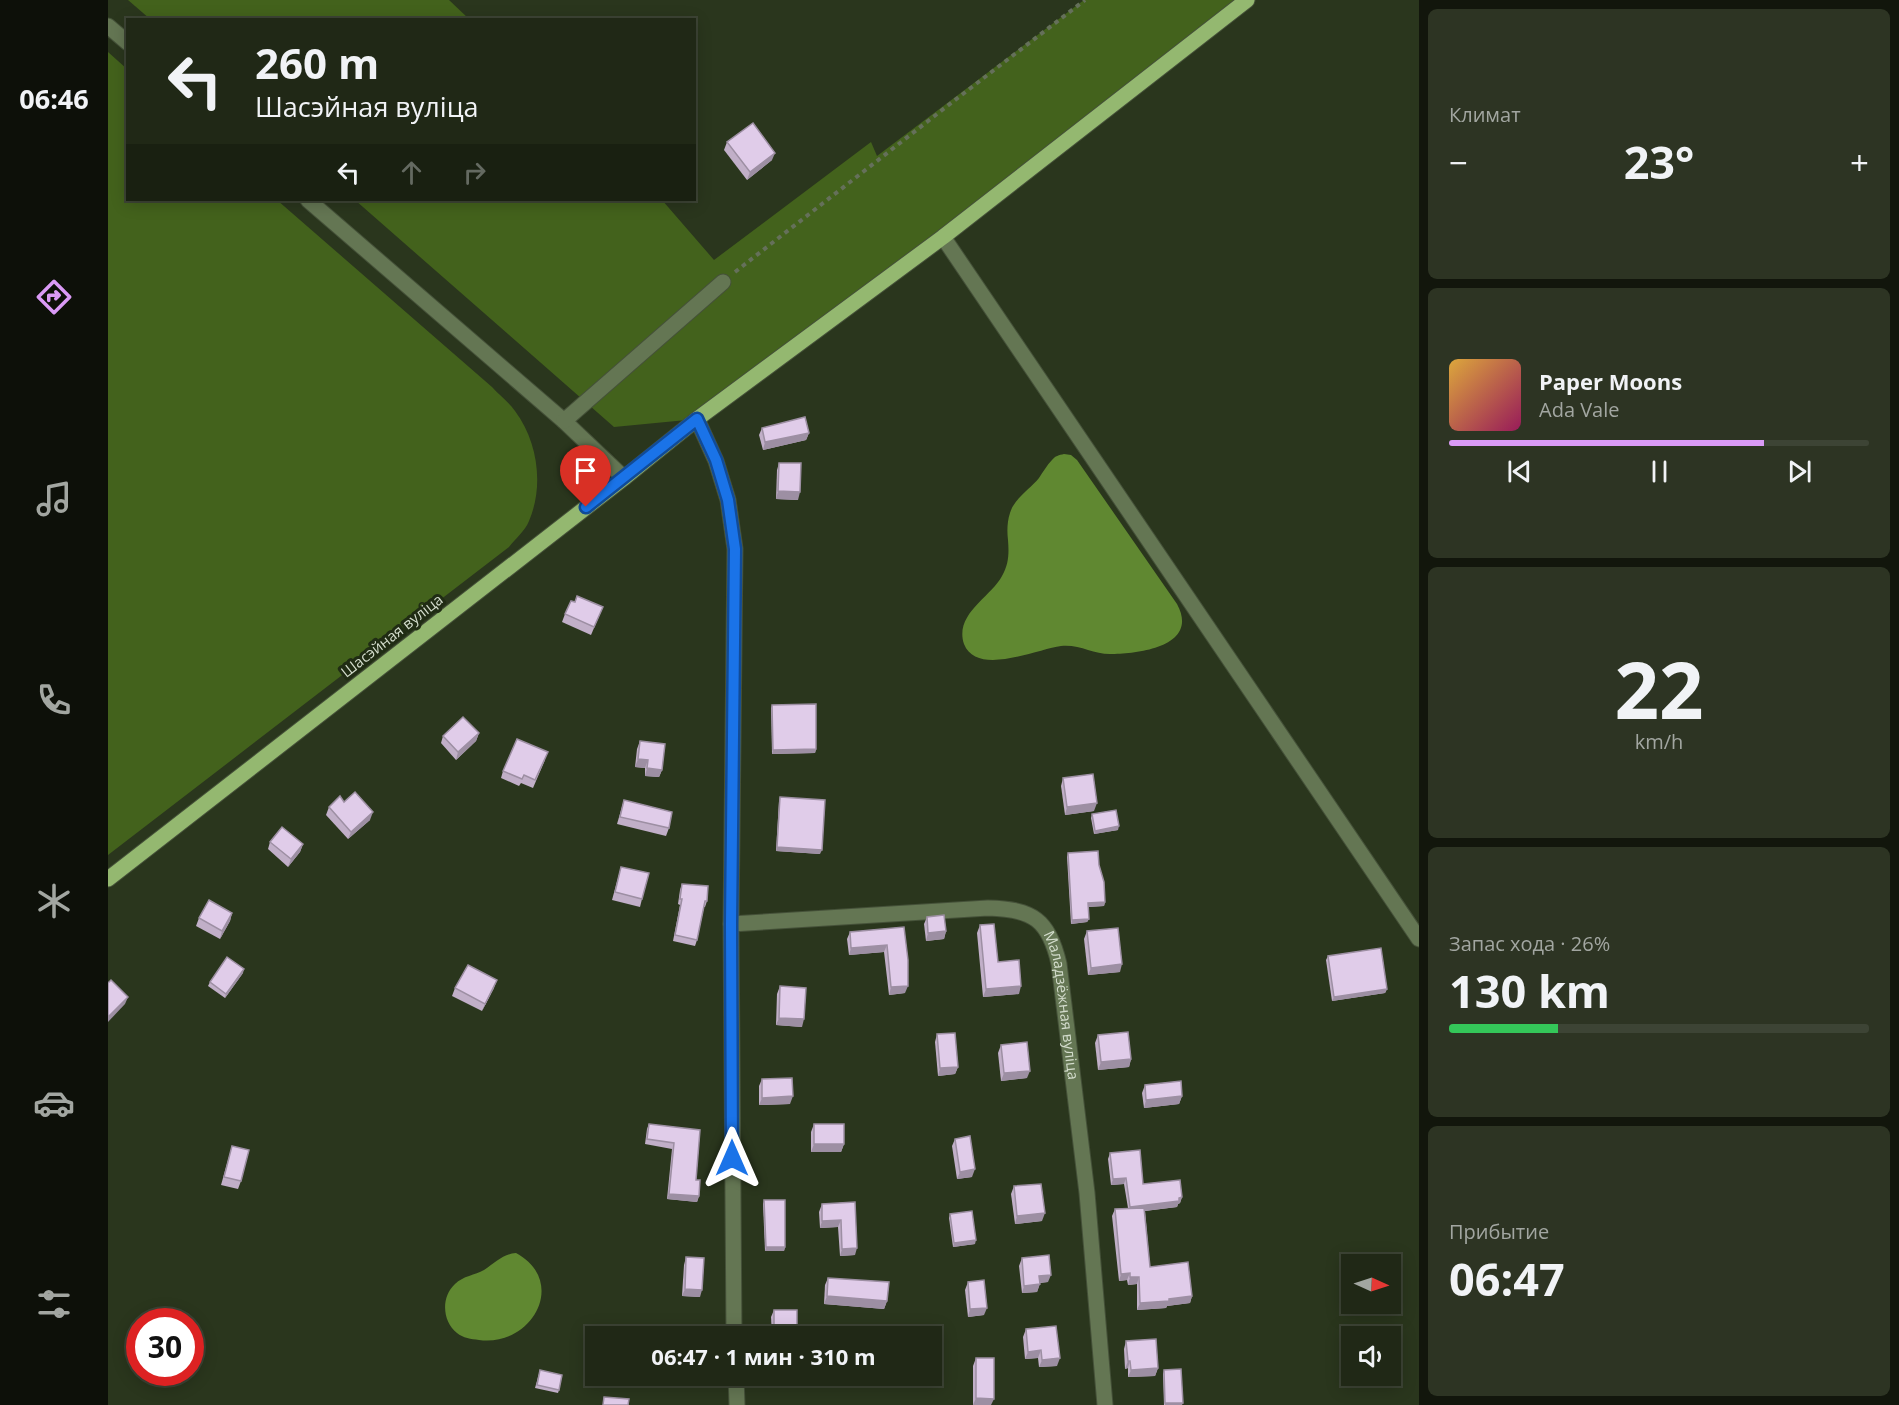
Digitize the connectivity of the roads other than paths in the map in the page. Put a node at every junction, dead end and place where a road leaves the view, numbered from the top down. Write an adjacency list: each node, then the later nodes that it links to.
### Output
1 (1247, 0): 5 (main road, Шасэйная вуліца)
2 (108, 26): 3 (street)
3 (126, 41)
4 (309, 201): 8 (street)
5 (943, 237): 7 (main road, Шасэйная вуліца); 12 (street)
6 (723, 282): 8 (street)
7 (697, 419): 9 (main road, Шасэйная вуліца); 11 (street)
8 (564, 421): 9 (street)
9 (624, 478): 10 (main road, Шасэйная вуліца)
10 (108, 879)
11 (731, 924): 13 (street); 16 (street, Маладзёжная вуліца)
12 (1419, 939)
13 (734, 1326)
14 (736, 1386): 15 (street)
15 (737, 1405)
16 (1105, 1405)

